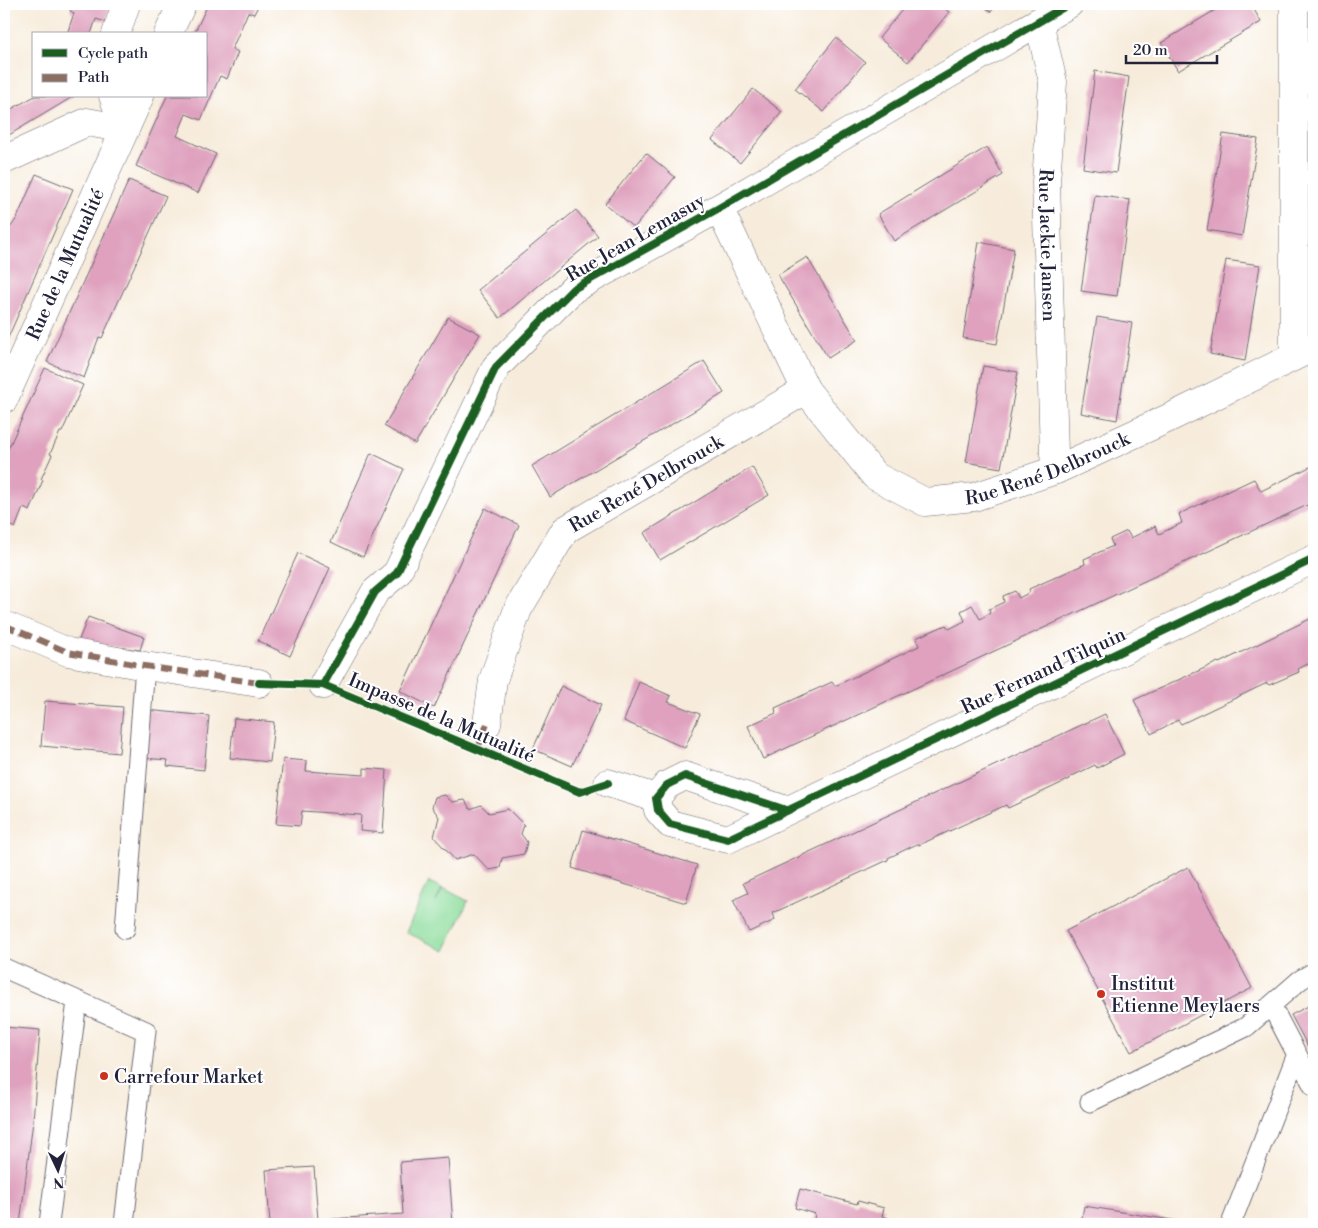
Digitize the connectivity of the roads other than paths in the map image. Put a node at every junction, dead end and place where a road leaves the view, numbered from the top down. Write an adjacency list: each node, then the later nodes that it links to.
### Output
1 (126, 4): 6 (street)
2 (182, 4): 7 (street)
3 (1069, 4): 5 (street, Rue Jean Lemasuy)
4 (1294, 4): 13 (street)
5 (1039, 22): 12 (street, Rue Jean Lemasuy); 16 (street, Rue Jackie Jansen)
6 (117, 32)
7 (169, 32)
8 (114, 98): 10 (street)
9 (139, 98): 10 (street, Rue de la Mutualité)
10 (125, 128): 11 (street); 15 (street, Rue de la Mutualité)
11 (4, 160)
12 (719, 208): 14 (street, Rue René Delbrouck); 21 (street, Rue Jean Lemasuy)
13 (1304, 352): 16 (street, Rue René Delbrouck)
14 (806, 390): 16 (street, Rue René Delbrouck); 22 (street, Rue René Delbrouck)
15 (4, 399)
16 (1056, 470)
17 (1314, 559): 25 (street, Rue Fernand Tilquin)
18 (4, 625): 19 (street)
19 (145, 666): 20 (street); 26 (lane)
20 (259, 683)
21 (323, 685)
22 (487, 724)
23 (608, 783): 24 (street)
24 (656, 798): 25 (street); 25 (street, Rue Fernand Tilquin)
25 (786, 810)
26 (125, 930)
27 (4, 968): 29 (lane)
28 (1314, 972): 30 (lane)
29 (78, 1001): 34 (lane); 35 (lane)
30 (1271, 1005): 31 (lane); 33 (lane)
31 (1297, 1054): 32 (lane); 36 (lane)
32 (1314, 1087)
33 (1090, 1102)
34 (49, 1224)
35 (124, 1224)
36 (1231, 1224)

